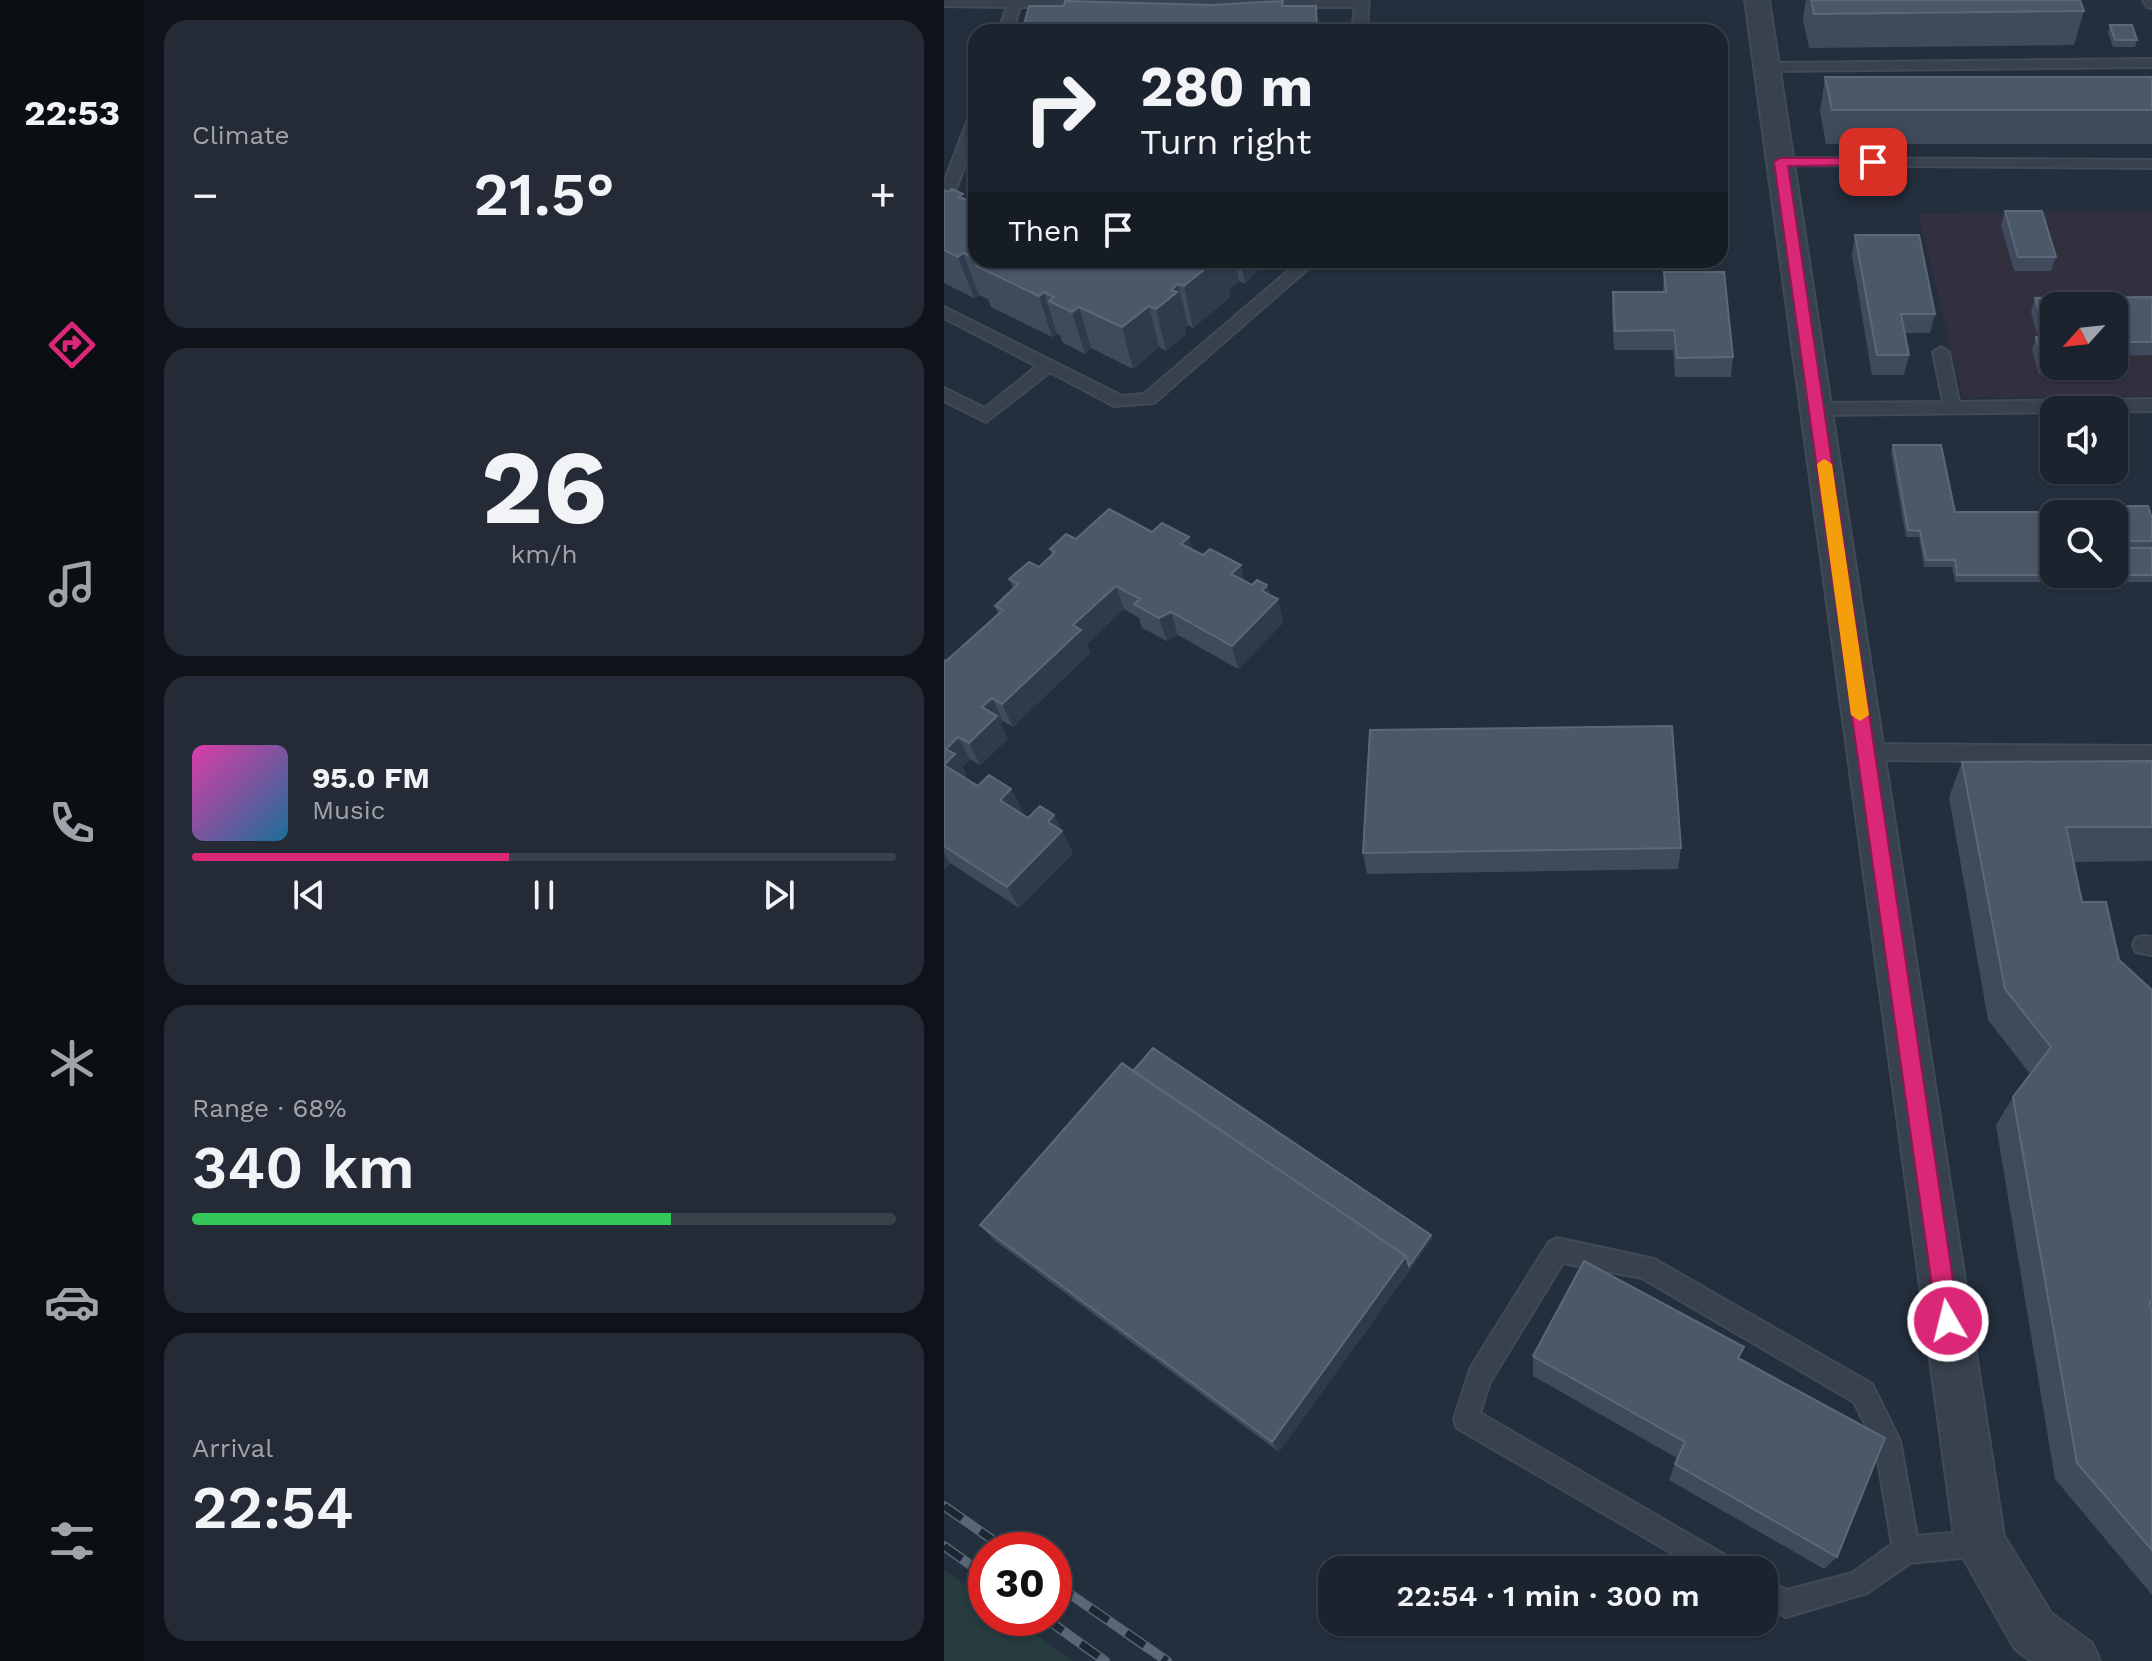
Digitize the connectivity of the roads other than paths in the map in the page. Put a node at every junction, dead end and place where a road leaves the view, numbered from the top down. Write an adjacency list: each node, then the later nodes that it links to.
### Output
1 (1757, 0): 7 (street)
2 (944, 2): 3 (lane)
3 (1015, 3): 4 (lane); 5 (lane)
4 (1008, 24)
5 (1360, 24)
6 (2152, 63): 7 (lane)
7 (1767, 67): 9 (street)
8 (968, 145): 11 (lane)
9 (1780, 162): 10 (lane); 19 (street)
10 (2152, 164)
11 (952, 201)
12 (1301, 268): 15 (lane)
13 (944, 312): 15 (lane)
14 (1941, 352): 18 (lane)
15 (1049, 365): 16 (lane)
16 (944, 394)
17 (2152, 405): 18 (lane)
18 (1952, 408): 19 (lane)
19 (1817, 409): 20 (street)
20 (1865, 752): 21 (lane); 22 (street)
21 (2152, 754)
22 (1980, 1543): 23 (lane); 26 (street)
23 (1906, 1550): 24 (lane); 25 (lane)
24 (1702, 1556)
25 (1778, 1600)
26 (2074, 1661)

